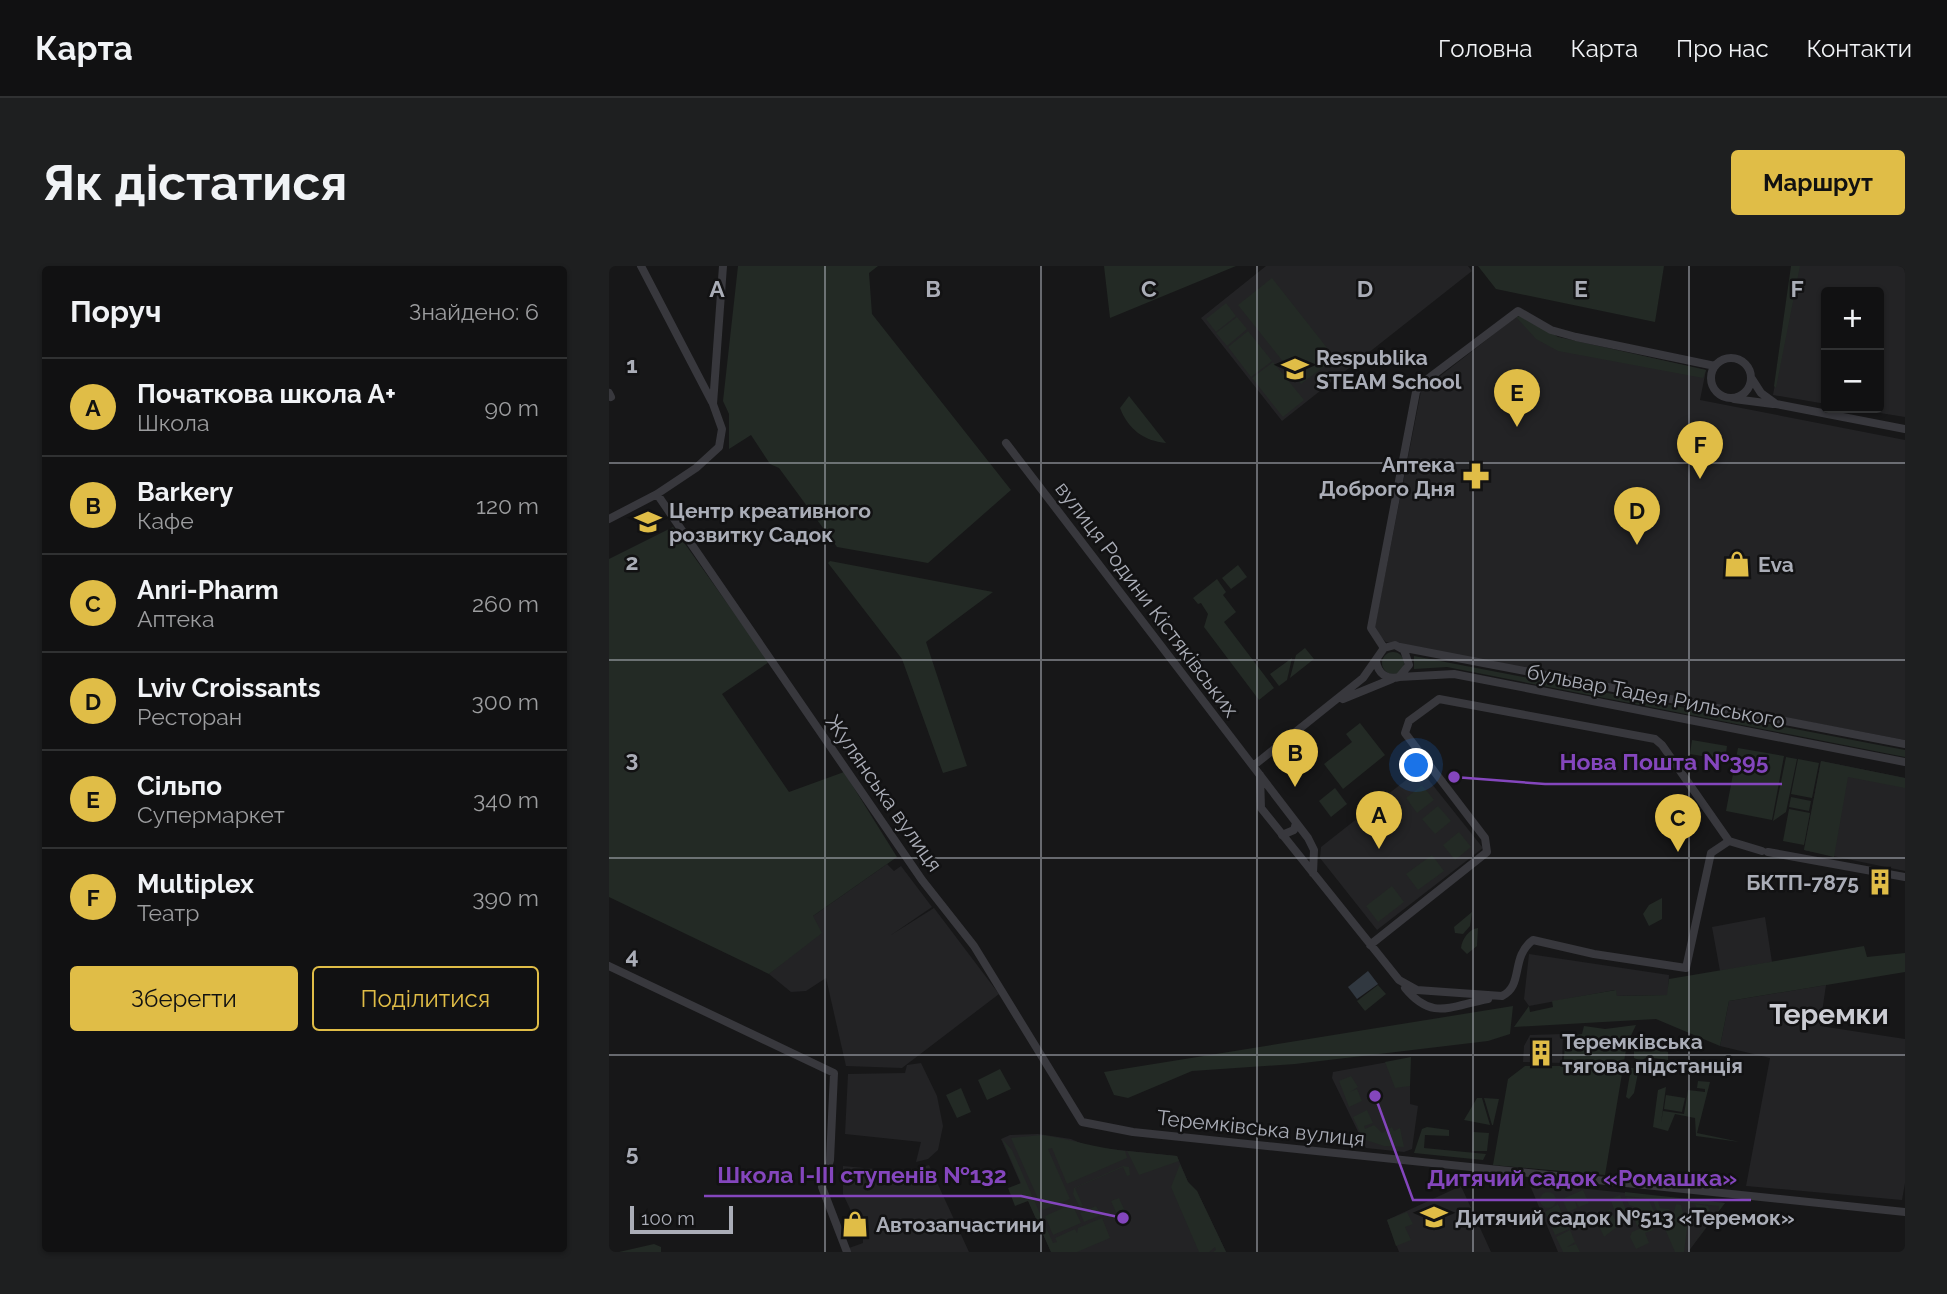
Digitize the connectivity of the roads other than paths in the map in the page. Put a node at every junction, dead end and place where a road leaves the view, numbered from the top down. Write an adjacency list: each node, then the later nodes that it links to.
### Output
1 (641, 266): 6 (street)
2 (723, 266): 6 (street)
3 (1715, 366): 4 (street); 5 (street); 13 (street)
4 (1752, 379): 5 (street); 7 (street)
5 (1732, 398): 7 (street)
6 (713, 404): 10 (street)
7 (1776, 404): 8 (street)
8 (1905, 429)
9 (1006, 443): 19 (street, вулиця Родини Кістяківських)
10 (657, 494): 11 (street); 34 (street, Жулянська вулиця)
11 (609, 519)
12 (1400, 647): 13 (street); 15 (street); 17 (street, бульвар Тадея Рильського)
13 (1384, 648): 14 (street)
14 (1376, 661): 15 (street); 16 (street, бульвар Тадея Рильського)
15 (1396, 678): 16 (street, бульвар Тадея Рильського); 18 (street, бульвар Тадея Рильського)
16 (1337, 701): 19 (street, бульвар Тадея Рильського)
17 (1905, 744)
18 (1905, 762)
19 (1253, 766): 20 (street, вулиця Родини Кістяківських)
20 (1260, 775): 21 (street, вулиця Родини Кістяківських); 22 (street)
21 (1273, 793): 22 (street); 23 (street, вулиця Родини Кістяківських)
22 (1259, 802): 24 (street)
23 (1296, 822): 24 (street); 26 (street, вулиця Родини Кістяківських)
24 (1282, 835): 27 (street)
25 (1729, 841): 29 (street); 30 (street); 33 (street)
26 (1313, 846): 27 (street); 28 (street)
27 (1299, 856): 28 (street)
28 (1313, 873): 30 (street)
29 (1905, 877)
30 (1370, 945): 32 (street)
31 (609, 966): 36 (street)
32 (1399, 980): 33 (street); 33 (street)
33 (1497, 997)
34 (1076, 1115): 35 (street, Теремківська вулиця)
35 (1905, 1212)
36 (847, 1252)

